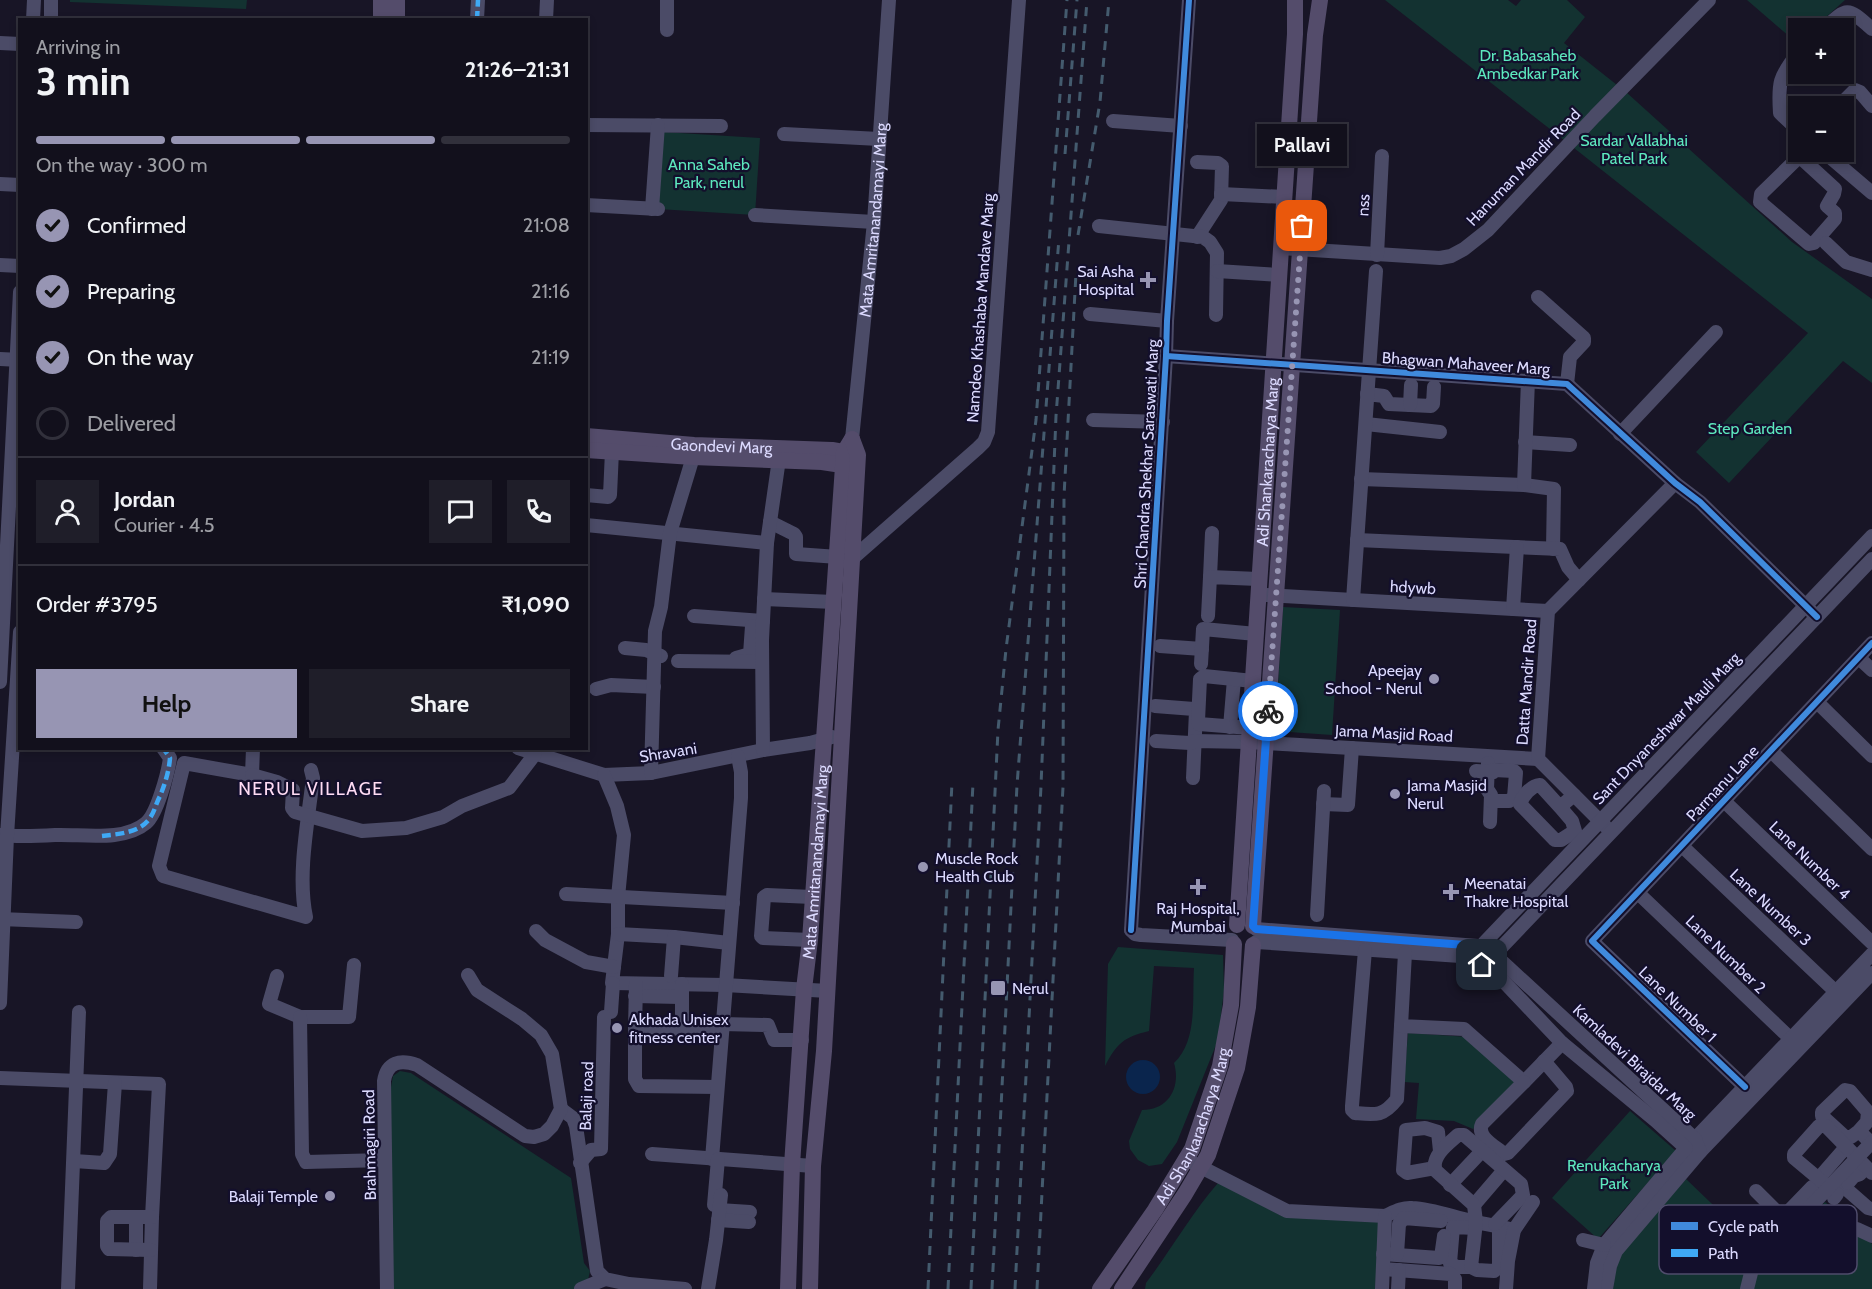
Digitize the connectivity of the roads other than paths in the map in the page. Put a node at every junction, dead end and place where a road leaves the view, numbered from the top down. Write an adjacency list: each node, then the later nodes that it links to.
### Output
1 (34, 0): 14 (street)
2 (51, 0): 15 (street)
3 (381, 0): 16 (main road)
4 (397, 0): 17 (main road)
5 (478, 0): 18 (street)
6 (547, 0): 19 (street)
7 (667, 0): 22 (street)
8 (889, 0): 35 (street, Mata Amritanandamayi Marg)
9 (1019, 0): 106 (street, Namdeo Khashaba Mandave Marg)
10 (1189, 0): 33 (street, Shri Chandra Shekhar Saraswati Marg)
11 (1295, 0): 44 (main road, Adi Shankaracharya Marg)
12 (1320, 0): 53 (main road, Adi Shankaracharya Marg)
13 (1709, 0): 54 (street, Hanuman Mandir Road)
14 (33, 18)
15 (51, 18)
16 (381, 18)
17 (397, 18)
18 (477, 18)
19 (546, 18)
20 (1836, 18): 21 (street)
21 (1872, 29)
22 (667, 30)
23 (0, 43): 24 (street)
24 (18, 44)
25 (1788, 69): 29 (street)
26 (1849, 96): 27 (street)
27 (1872, 106)
28 (1113, 121): 33 (street)
29 (1788, 121)
30 (588, 125): 31 (street)
31 (658, 125): 32 (street); 45 (street)
32 (721, 126)
33 (1181, 126): 49 (street, Shri Chandra Shekhar Saraswati Marg)
34 (784, 134): 35 (street)
35 (879, 139): 47 (street, Mata Amritanandamayi Marg)
36 (1802, 154): 36 (street)
37 (1382, 156): 54 (street, nss)
38 (1197, 162): 43 (street)
39 (1836, 162): 42 (street)
40 (0, 184): 41 (street)
41 (18, 185)
42 (1872, 193)
43 (1221, 194): 44 (street); 50 (street)
44 (1285, 197): 52 (main road, Adi Shankaracharya Marg)
45 (588, 205)
46 (755, 215): 47 (street)
47 (874, 222): 91 (street, Mata Amritanandamayi Marg)
48 (1099, 226): 49 (street)
49 (1173, 235): 50 (street); 64 (street, Shri Chandra Shekhar Saraswati Marg)
50 (1197, 237): 58 (street)
51 (1826, 243): 57 (street)
52 (1281, 248): 53 (street, Hanuman Mandir Road); 60 (main road, Adi Shankaracharya Marg)
53 (1300, 249): 54 (street, Hanuman Mandir Road); 69 (main road, Adi Shankaracharya Marg)
54 (1377, 255)
55 (0, 264): 56 (street)
56 (18, 266)
57 (1872, 270)
58 (1217, 271): 60 (street); 62 (street)
59 (1376, 271): 71 (street)
60 (1279, 275): 68 (main road, Adi Shankaracharya Marg)
61 (1538, 297): 73 (street)
62 (1216, 315)
63 (1094, 318): 64 (street)
64 (1167, 323): 66 (street, Shri Chandra Shekhar Saraswati Marg)
65 (1716, 332): 84 (street)
66 (1166, 356): 68 (street, Bhagwan Mahaveer Marg); 80 (street, Shri Chandra Shekhar Saraswati Marg)
67 (0, 359): 70 (street)
68 (1274, 363): 69 (street, Bhagwan Mahaveer Marg); 110 (main road, Adi Shankaracharya Marg)
69 (1291, 364): 71 (street, Bhagwan Mahaveer Marg); 111 (main road, Adi Shankaracharya Marg)
70 (18, 366): 77 (street)
71 (1368, 370): 72 (street, Bhagwan Mahaveer Marg); 76 (street)
72 (1528, 381): 73 (street, Bhagwan Mahaveer Marg); 86 (street)
73 (1567, 384): 84 (street, Bhagwan Mahaveer Marg)
74 (1411, 385): 78 (street)
75 (1434, 387): 78 (street)
76 (1367, 394): 78 (street); 81 (street)
77 (7, 395): 83 (street)
78 (1410, 405)
79 (1093, 420): 80 (street)
80 (1162, 422): 190 (street, Shri Chandra Shekhar Saraswati Marg)
81 (1366, 424): 82 (street); 93 (street)
82 (1440, 432)
83 (15, 434): 125 (street)
84 (1620, 434): 94 (street, Bhagwan Mahaveer Marg)
85 (588, 436): 89 (main road, Gaondevi Marg)
86 (1525, 442): 87 (street); 95 (street)
87 (1570, 445)
88 (588, 450): 90 (main road, Gaondevi Marg)
89 (694, 451): 90 (main road, Gaondevi Marg); 91 (main road, Gaondevi Marg); 92 (main road, Gaondevi Marg); 99 (street)
90 (612, 452): 96 (street)
91 (851, 456): 92 (main road, Gaondevi Marg); 106 (main road, Mata Amritanandamayi Marg)
92 (778, 459): 97 (street)
93 (1361, 479): 95 (street); 102 (street)
94 (1675, 483): 109 (street, Datta Mandir Road); 115 (street, Bhagwan Mahaveer Marg)
95 (1524, 485): 105 (street)
96 (588, 495)
97 (772, 523): 103 (street); 106 (street); 112 (street)
98 (588, 525): 99 (street)
99 (670, 533): 103 (street); 129 (street)
100 (1212, 533): 108 (street)
101 (1872, 536): 115 (street, Sant Dnyaneshwar Mauli Marg)
102 (1357, 540): 104 (street); 113 (street)
103 (767, 543): 112 (street)
104 (1517, 547): 105 (street); 116 (street)
105 (1553, 549): 109 (street)
106 (845, 557): 114 (main road, Mata Amritanandamayi Marg); 146 (main road, Mata Amritanandamayi Marg)
107 (1872, 559): 120 (street, Sant Dnyaneshwar Mauli Marg)
108 (1210, 577): 110 (street, hdywb); 119 (street)
109 (1579, 580): 117 (street, Datta Mandir Road)
110 (1258, 587): 111 (street, hdywb); 122 (main road, Adi Shankaracharya Marg)
111 (1276, 595): 113 (street, hdywb); 148 (main road, Adi Shankaracharya Marg)
112 (767, 599): 114 (street); 121 (street)
113 (1353, 600): 116 (street, hdywb)
114 (834, 602): 147 (main road, Mata Amritanandamayi Marg)
115 (1806, 606): 120 (street, Bhagwan Mahaveer Marg); 174 (street, Sant Dnyaneshwar Mauli Marg)
116 (1513, 609): 117 (street, hdywb)
117 (1548, 611): 162 (street, Datta Mandir Road)
118 (694, 616): 121 (street)
119 (1205, 617): 122 (street); 128 (street)
120 (1816, 617): 176 (street, Sant Dnyaneshwar Mauli Marg)
121 (758, 624): 131 (street); 133 (street)
122 (1256, 634): 138 (main road, Adi Shankaracharya Marg)
123 (1872, 644): 130 (street, Parmanu Lane)
124 (1160, 646): 128 (street)
125 (1, 647): 126 (street); 139 (street)
126 (18, 648)
127 (625, 648): 129 (street)
128 (1202, 649): 134 (street)
129 (659, 656): 140 (street)
130 (1859, 658): 135 (street); 142 (street, Parmanu Lane)
131 (747, 659): 132 (street); 133 (street)
132 (678, 661)
133 (762, 662): 156 (street)
134 (1201, 664)
135 (1872, 670)
136 (1234, 679): 138 (street); 145 (street); 145 (street)
137 (18, 681): 143 (street)
138 (1253, 681): 148 (main road, Adi Shankaracharya Marg)
139 (0, 682)
140 (654, 687): 141 (street); 165 (street)
141 (596, 689)
142 (1816, 702): 157 (street, Parmanu Lane); 161 (street)
143 (17, 706): 151 (street)
144 (1155, 706): 150 (street)
145 (1230, 727): 148 (street)
146 (842, 735): 147 (street, Shravani); 212 (main road, Mata Amritanandamayi Marg)
147 (824, 738): 156 (street, Shravani); 183 (main road, Mata Amritanandamayi Marg)
148 (1255, 738): 150 (street); 152 (street, Jama Masjid Road); 190 (main road, Adi Shankaracharya Marg)
149 (1156, 741): 150 (street)
150 (1194, 741): 168 (street)
151 (16, 746): 177 (street)
152 (1352, 748): 159 (street, Jama Masjid Road); 185 (street)
153 (164, 750): 177 (street)
154 (253, 750): 166 (street)
155 (524, 750): 158 (street, Shravani)
156 (763, 750): 160 (street, Shravani)
157 (1771, 751): 171 (street, Parmanu Lane); 179 (street)
158 (535, 754): 167 (street, Shravani); 173 (street)
159 (1488, 755): 162 (street, Jama Masjid Road); 164 (street)
160 (738, 756): 165 (street, Shravani); 184 (street)
161 (1872, 756)
162 (1538, 759): 169 (street, Datta Mandir Road)
163 (311, 770): 173 (street)
164 (1482, 771): 170 (street); 170 (street)
165 (651, 773): 167 (street, Shravani)
166 (252, 775): 173 (street); 173 (street)
167 (604, 775): 182 (street)
168 (1193, 778)
169 (1574, 795): 172 (street); 174 (street, Datta Mandir Road)
170 (1491, 801): 175 (street)
171 (1724, 801): 178 (street, Parmanu Lane); 195 (street, Lane Number 4)
172 (1560, 807)
173 (309, 816)
174 (1600, 821): 176 (street, Datta Mandir Road); 197 (street, Sant Dnyaneshwar Mauli Marg)
175 (1490, 822)
176 (1611, 832): 201 (street, Sant Dnyaneshwar Mauli Marg)
177 (4, 836): 186 (street)
178 (1682, 846): 180 (street, Parmanu Lane); 213 (street, Lane Number 3)
179 (1872, 849)
180 (1638, 893): 193 (street, Parmanu Lane); 223 (street, Lane Number 2)
181 (567, 894): 182 (street)
182 (618, 897): 184 (street); 189 (street)
183 (812, 897): 191 (main road, Mata Amritanandamayi Marg); 191 (street)
184 (733, 903): 194 (street)
185 (1317, 915)
186 (2, 919): 187 (street); 214 (street)
187 (76, 922)
188 (536, 931): 203 (street)
189 (618, 934): 192 (street); 203 (street)
190 (1244, 936): 197 (street); 198 (street); 243 (main road, Adi Shankaracharya Marg); 250 (main road, Adi Shankaracharya Marg)
191 (810, 940): 211 (main road, Mata Amritanandamayi Marg)
192 (674, 941): 194 (street); 196 (street); 208 (street)
193 (1592, 941): 232 (street, Lane Number 1)
194 (729, 943): 209 (street)
195 (1872, 944)
196 (700, 947)
197 (1479, 949): 199 (street); 201 (street); 201 (street)
198 (1365, 950): 199 (street); 220 (street)
199 (1405, 953): 220 (street)
200 (1872, 954): 213 (street)
201 (1494, 958): 225 (street, Kamladevi Birajdar Marg); 236 (street, Kamladevi Birajdar Marg)
202 (354, 966): 218 (street)
203 (615, 967): 207 (street)
204 (1872, 973): 236 (street)
205 (468, 975): 233 (street)
206 (277, 976): 218 (street)
207 (613, 983): 210 (street); 246 (street, Balaji road)
208 (677, 986): 209 (street); 210 (street); 221 (street)
209 (725, 986): 211 (street); 219 (street)
210 (635, 988): 216 (street); 222 (street)
211 (804, 989): 212 (street); 224 (main road, Mata Amritanandamayi Marg)
212 (828, 991): 248 (main road, Mata Amritanandamayi Marg)
213 (1836, 992): 223 (street)
214 (0, 1003)
215 (732, 1010): 219 (street)
216 (633, 1011)
217 (79, 1012): 228 (street)
218 (300, 1017): 242 (street)
219 (725, 1026): 221 (street); 224 (street); 231 (street)
220 (1401, 1026): 229 (street)
221 (682, 1028): 222 (street)
222 (635, 1029): 231 (street)
223 (1791, 1039): 232 (street)
224 (802, 1040): 247 (main road, Mata Amritanandamayi Marg)
225 (1562, 1043): 226 (street); 236 (street, Kamladevi Birajdar Marg)
226 (1544, 1061): 229 (street); 229 (street)
227 (0, 1078): 228 (street)
228 (78, 1081): 230 (street); 245 (street)
229 (1524, 1082)
230 (115, 1083): 245 (street); 266 (street)
231 (717, 1087): 241 (street)
232 (1745, 1087): 236 (street)
233 (561, 1109): 242 (street, Brahmagiri Road); 246 (street)
234 (1859, 1131): 235 (street)
235 (1872, 1143): 249 (street)
236 (1693, 1147): 275 (street, Kamladevi Birajdar Marg); 299 (street)
237 (1846, 1147): 249 (street); 254 (street); 254 (street)
238 (1440, 1151): 239 (street); 251 (street); 251 (street)
239 (1482, 1151): 252 (street); 253 (street)
240 (652, 1154): 241 (street)
241 (715, 1159): 247 (street); 273 (street)
242 (385, 1160): 286 (street, Brahmagiri Road)
243 (1186, 1160): 250 (street); 292 (main road, Adi Shankaracharya Marg)
244 (1786, 1160): 254 (street)
245 (74, 1161): 284 (street)
246 (580, 1163): 283 (street)
247 (792, 1165): 248 (street); 290 (main road, Mata Amritanandamayi Marg)
248 (813, 1166): 291 (main road, Mata Amritanandamayi Marg)
249 (1865, 1166): 254 (street)
250 (1202, 1168): 264 (street); 293 (main road, Adi Shankaracharya Marg)
251 (1435, 1168): 253 (street)
252 (1504, 1170): 258 (street); 269 (street)
253 (1450, 1185): 258 (street)
254 (1829, 1187): 260 (street); 261 (street); 262 (street)
255 (1756, 1191): 259 (street)
256 (721, 1195): 263 (street)
257 (1533, 1202): 271 (street)
258 (1474, 1205): 268 (street)
259 (1770, 1205)
260 (1801, 1205)
261 (1812, 1205)
262 (1870, 1205)
263 (719, 1215): 267 (street); 289 (street)
264 (1385, 1216): 268 (street); 278 (street)
265 (136, 1217): 266 (street); 276 (street); 276 (street)
266 (152, 1217): 277 (street)
267 (750, 1217)
268 (1476, 1225): 269 (street); 279 (street); 279 (street)
269 (1497, 1225): 271 (street); 279 (street)
270 (1857, 1229): 272 (street)
271 (1514, 1230): 297 (street)
272 (1872, 1236)
273 (711, 1240)
274 (1583, 1240): 275 (street)
275 (1604, 1245): 298 (street, Kamladevi Birajdar Marg)
276 (136, 1250): 277 (street)
277 (151, 1250): 285 (street)
278 (1390, 1254): 278 (street); 280 (street)
279 (1471, 1267)
280 (1383, 1269): 281 (street); 294 (street)
281 (1399, 1270): 295 (street); 296 (street)
282 (1751, 1274): 300 (street)
283 (605, 1279): 287 (street); 288 (street)
284 (68, 1289)
285 (150, 1289)
286 (387, 1289)
287 (581, 1289)
288 (685, 1289)
289 (708, 1289)
290 (788, 1289)
291 (810, 1289)
292 (1100, 1289)
293 (1122, 1289)
294 (1382, 1289)
295 (1398, 1289)
296 (1455, 1289)
297 (1506, 1289)
298 (1594, 1289)
299 (1606, 1289)
300 (1747, 1289)

